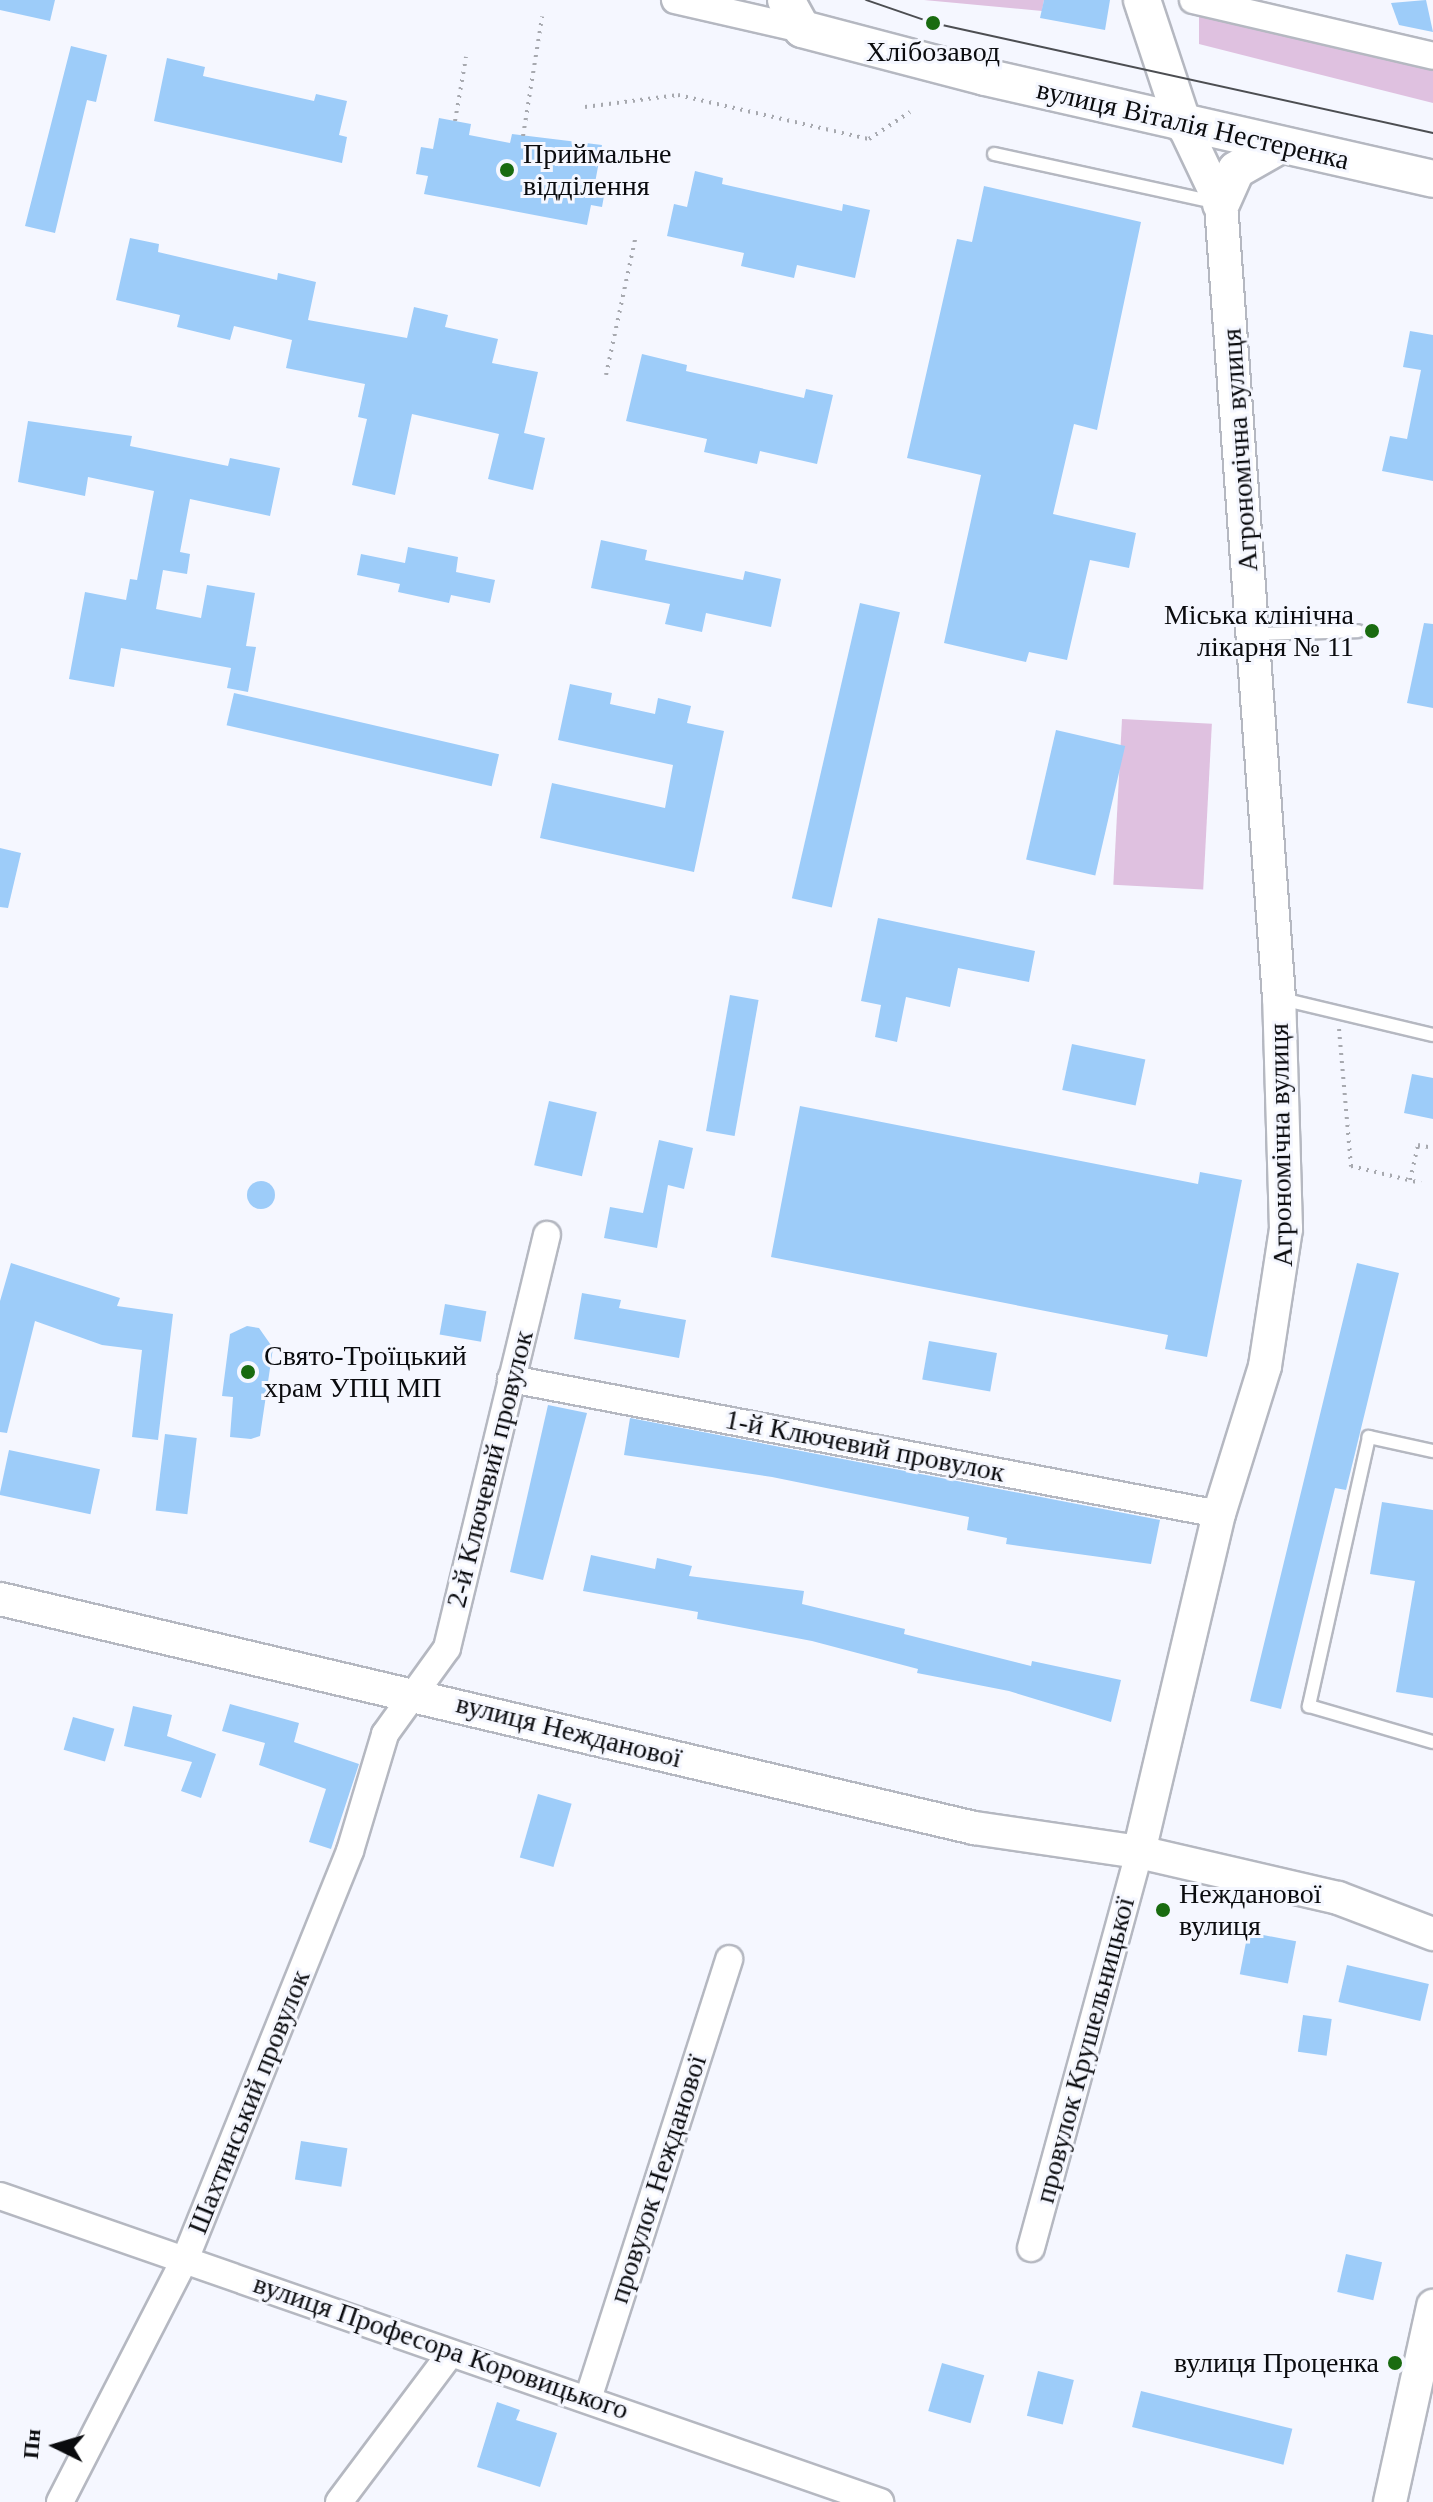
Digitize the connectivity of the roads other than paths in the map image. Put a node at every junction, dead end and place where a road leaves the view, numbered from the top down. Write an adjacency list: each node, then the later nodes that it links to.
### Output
1 (675, 0): 4 (street, вулиця Віталія Нестеренка)
2 (1142, 0): 6 (main road)
3 (1193, 0): 5 (street)
4 (794, 14): 6 (main road, вулиця Віталія Нестеренка)
5 (1433, 56)
6 (1183, 124): 7 (main road, вулиця Віталія Нестеренка); 10 (street, Агрономічна вулиця)
7 (1280, 145): 9 (main road, вулиця Віталія Нестеренка); 10 (main road)
8 (994, 154): 10 (lane)
9 (1433, 179)
10 (1221, 204): 12 (street, Агрономічна вулиця)
11 (1358, 631): 12 (lane)
12 (1253, 634): 13 (street, Агрономічна вулиця)
13 (1279, 998): 14 (lane); 18 (street, Агрономічна вулиця)
14 (1433, 1035)
15 (547, 1235): 16 (street, 2-й Ключевий провулок)
16 (511, 1379): 18 (street, 1-й Ключевий провулок); 20 (street, 2-й Ключевий провулок)
17 (1433, 1451): 21 (lane)
18 (1219, 1514): 22 (street, Агрономічна вулиця)
19 (0, 1599): 20 (street, вулиця Нежданової)
20 (416, 1694): 22 (street, вулиця Нежданової); 27 (street, Шахтинський провулок)
21 (1433, 1742)
22 (1139, 1852): 23 (street); 26 (street, провулок Крушельницької)
23 (1433, 1934)
24 (729, 1959): 31 (street, провулок Нежданової)
25 (0, 2196): 27 (street, вулиця Професора Коровицького)
26 (1031, 2248)
27 (186, 2257): 29 (street, вулиця Професора Коровицького); 32 (street, Шахтинський провулок)
28 (1433, 2306): 30 (street)
29 (451, 2353): 31 (street, вулиця Професора Коровицького); 33 (street)
30 (1423, 2390): 35 (street)
31 (588, 2399): 34 (street, вулиця Професора Коровицького)
32 (60, 2502)
33 (339, 2502)
34 (880, 2502)
35 (1390, 2502)

